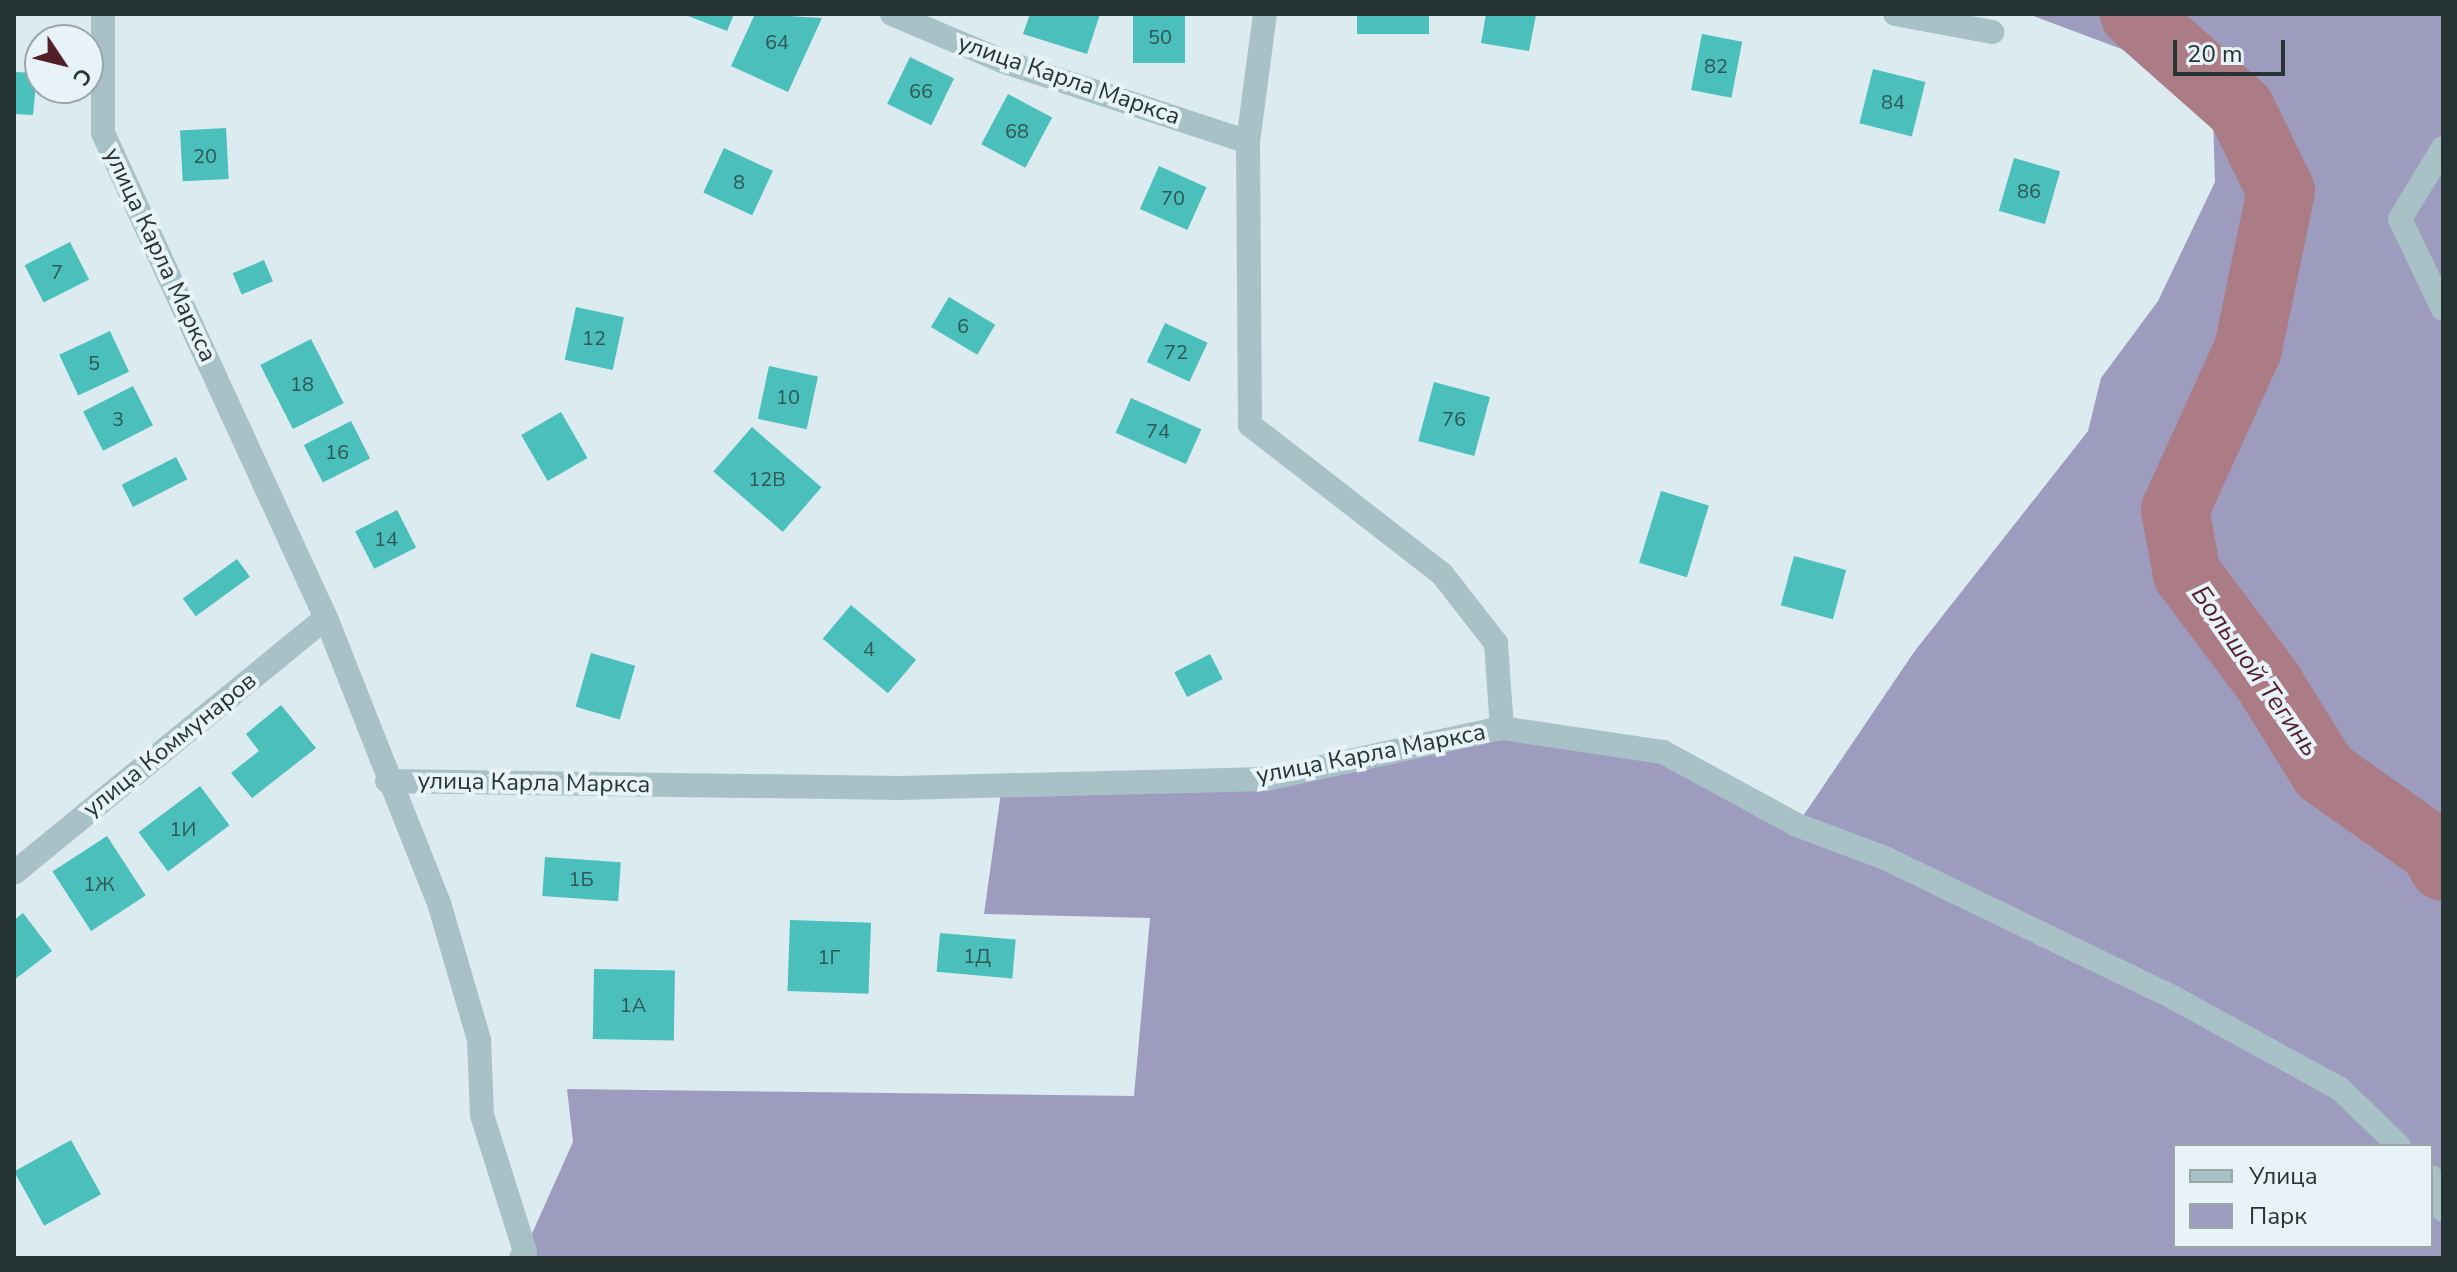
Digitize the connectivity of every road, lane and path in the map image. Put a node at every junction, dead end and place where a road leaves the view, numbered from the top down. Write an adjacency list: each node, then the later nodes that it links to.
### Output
1 (103, 14): 9 (street, улица Карла Маркса)
2 (892, 14): 6 (street, улица Карла Маркса)
3 (1265, 14): 6 (street, улица Карла Маркса)
4 (1895, 14): 5 (street)
5 (1992, 32)
6 (1248, 142): 10 (street, улица Карла Маркса)
7 (2443, 148): 8 (street)
8 (2443, 309)
9 (326, 618): 11 (street, улица Карла Маркса); 12 (street, улица Коммунаров)
10 (1502, 728): 11 (street, улица Карла Маркса); 13 (street, улица Карла Маркса)
11 (387, 781): 16 (street)
12 (14, 873)
13 (2397, 1144)
14 (2433, 1182): 15 (street)
15 (2443, 1210)
16 (525, 1256)

